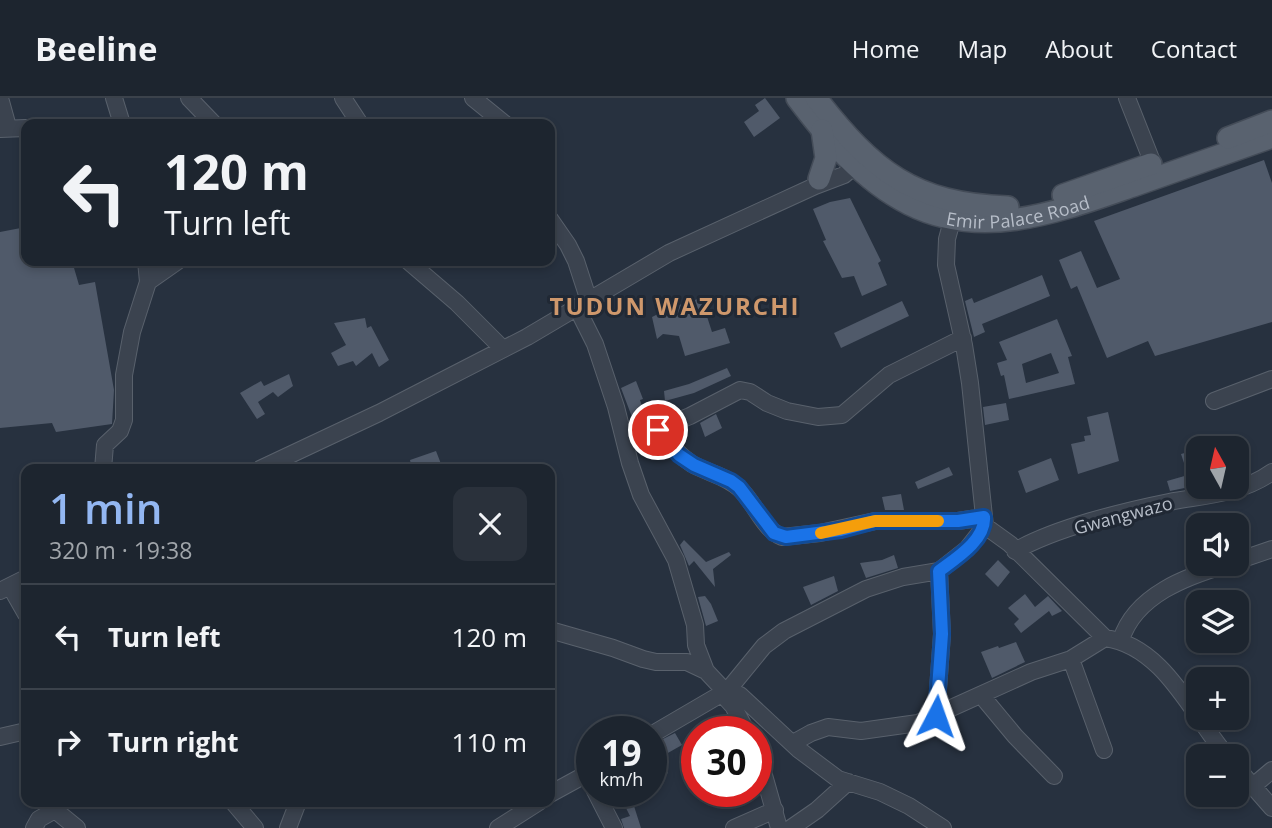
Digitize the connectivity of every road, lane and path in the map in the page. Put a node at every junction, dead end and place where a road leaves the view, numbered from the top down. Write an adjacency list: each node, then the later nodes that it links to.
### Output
1 (0, 98): 14 (street)
2 (114, 98): 9 (street)
3 (189, 98): 10 (street)
4 (343, 98): 11 (street)
5 (472, 98): 12 (street)
6 (797, 98): 15 (main road, Emir Palace Road)
7 (817, 98): 17 (main road, Emir Palace Road)
8 (1127, 98): 18 (street)
9 (120, 119)
10 (209, 119)
11 (357, 119)
12 (499, 119)
13 (1272, 121): 18 (main road, Emir Palace Road)
14 (4, 128)
15 (821, 128): 17 (main road, Emir Palace Road); 19 (main road)
16 (1272, 137): 18 (main road, Emir Palace Road)
17 (855, 154): 18 (main road, Emir Palace Road); 19 (street); 20 (main road, Emir Palace Road)
18 (1156, 170): 20 (main road, Emir Palace Road)
19 (817, 182): 26 (street)
20 (953, 217): 27 (street)
21 (555, 226): 26 (street)
22 (146, 266): 25 (street)
23 (171, 266): 25 (street)
24 (414, 266): 28 (street)
25 (148, 282): 33 (street)
26 (583, 304): 28 (street); 32 (street)
27 (963, 338): 31 (street); 36 (street)
28 (503, 349): 34 (street)
29 (1272, 379): 30 (street)
30 (1214, 401)
31 (658, 430): 32 (street); 36 (street)
32 (626, 442): 48 (street)
33 (103, 464)
34 (271, 464)
35 (1272, 472): 38 (street, Gwangwazo)
36 (984, 522): 38 (street); 40 (street)
37 (1272, 549): 39 (street)
38 (1015, 551): 46 (street)
39 (1249, 557)
40 (939, 571): 49 (street); 52 (street)
41 (1191, 576): 46 (street)
42 (21, 580): 43 (street)
43 (5, 588): 44 (street)
44 (21, 608)
45 (555, 631): 48 (street)
46 (1113, 639): 47 (street); 57 (street)
47 (1071, 659): 50 (street); 58 (street)
48 (706, 671): 49 (street)
49 (725, 692): 51 (street); 53 (street); 56 (street)
50 (981, 695): 52 (street); 60 (street)
51 (738, 716)
52 (936, 716): 56 (street)
53 (667, 726)
54 (21, 732): 55 (street)
55 (0, 737)
56 (793, 744): 62 (street)
57 (1218, 744)
58 (1104, 750)
59 (1272, 770): 64 (street)
60 (1054, 776)
61 (576, 782): 65 (street)
62 (848, 782): 83 (street); 84 (street)
63 (1249, 782): 64 (street)
64 (1253, 786): 73 (street)
65 (555, 792)
66 (772, 800): 74 (street)
67 (54, 807): 75 (street)
68 (56, 807): 76 (street)
69 (237, 807): 77 (street)
70 (296, 807): 78 (street)
71 (531, 807): 79 (street)
72 (603, 807): 80 (street)
73 (1272, 808)
74 (775, 810): 81 (street); 82 (street)
75 (34, 828)
76 (78, 828)
77 (256, 828)
78 (288, 828)
79 (498, 828)
80 (614, 828)
81 (734, 828)
82 (779, 828)
83 (792, 828)
84 (943, 828)

